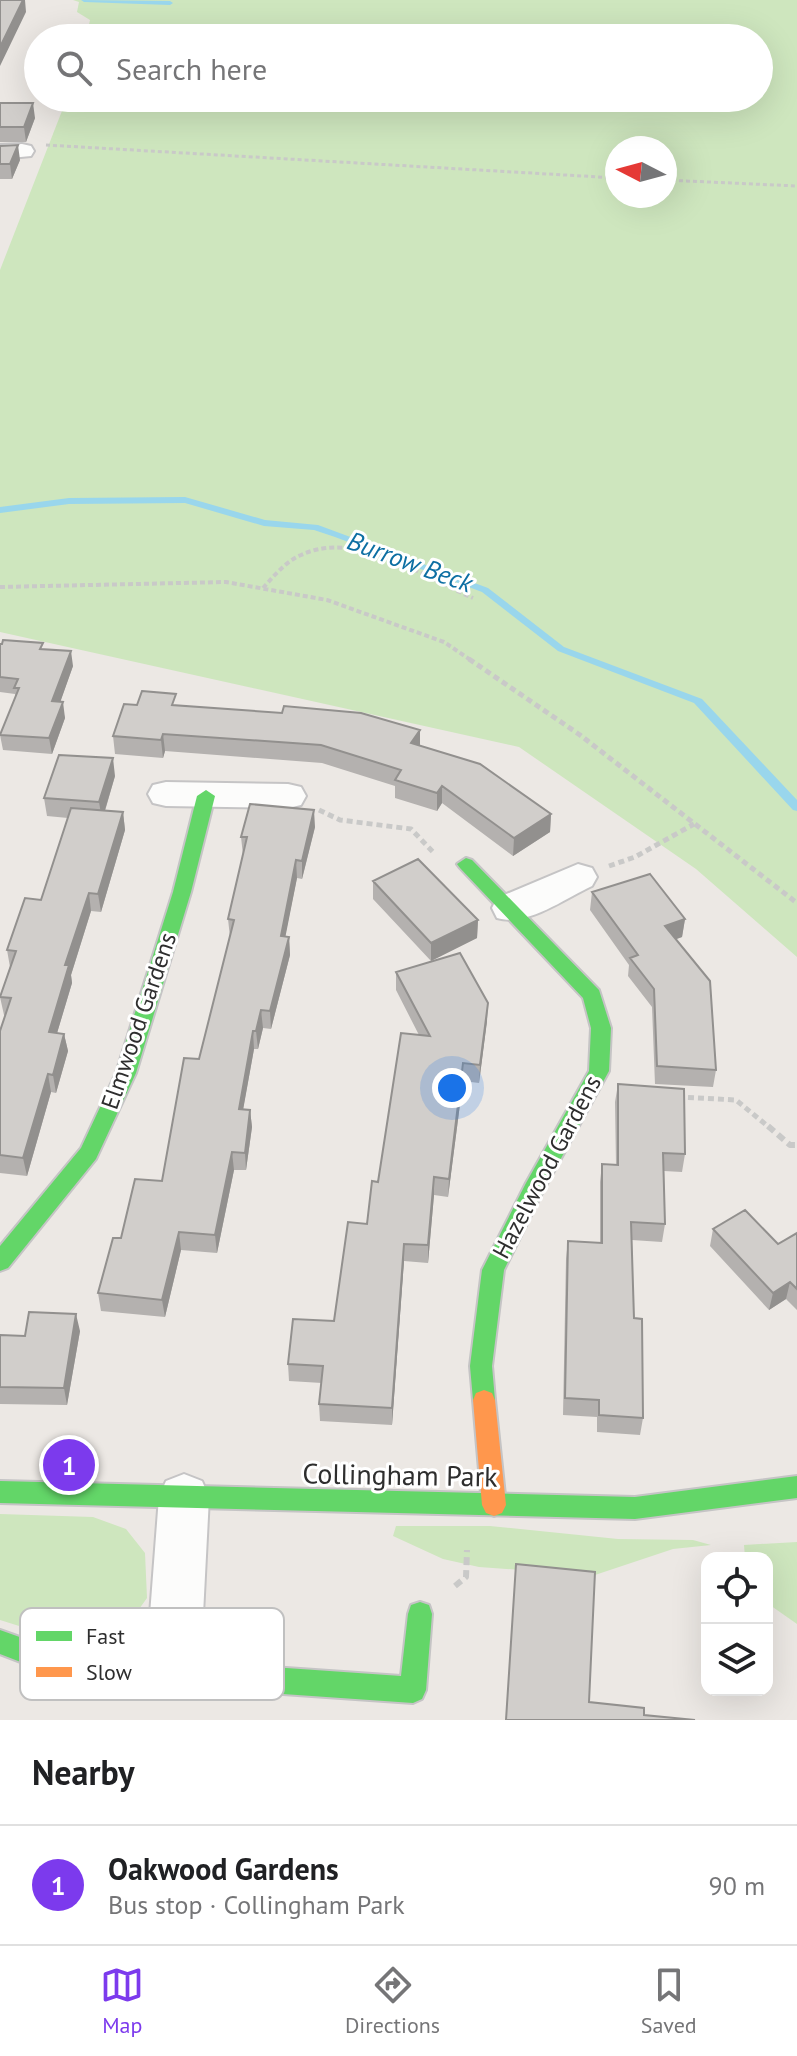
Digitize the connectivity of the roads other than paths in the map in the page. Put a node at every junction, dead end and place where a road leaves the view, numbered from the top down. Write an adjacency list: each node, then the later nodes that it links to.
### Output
1 (166, 794): 2 (street)
2 (206, 796): 3 (street); 7 (street, Elmwood Gardens)
3 (288, 796)
4 (466, 864): 6 (street, Hazelwood Gardens)
5 (578, 877): 6 (street)
6 (511, 908): 11 (street, Hazelwood Gardens)
7 (0, 1262)
8 (797, 1487): 11 (street, Collingham Park)
9 (0, 1492): 10 (street, Collingham Park)
10 (184, 1497): 11 (street, Collingham Park); 12 (street)
11 (494, 1505)
12 (177, 1608)
13 (420, 1614): 16 (street)
14 (0, 1642): 15 (street)
15 (20, 1649)
16 (284, 1681)

